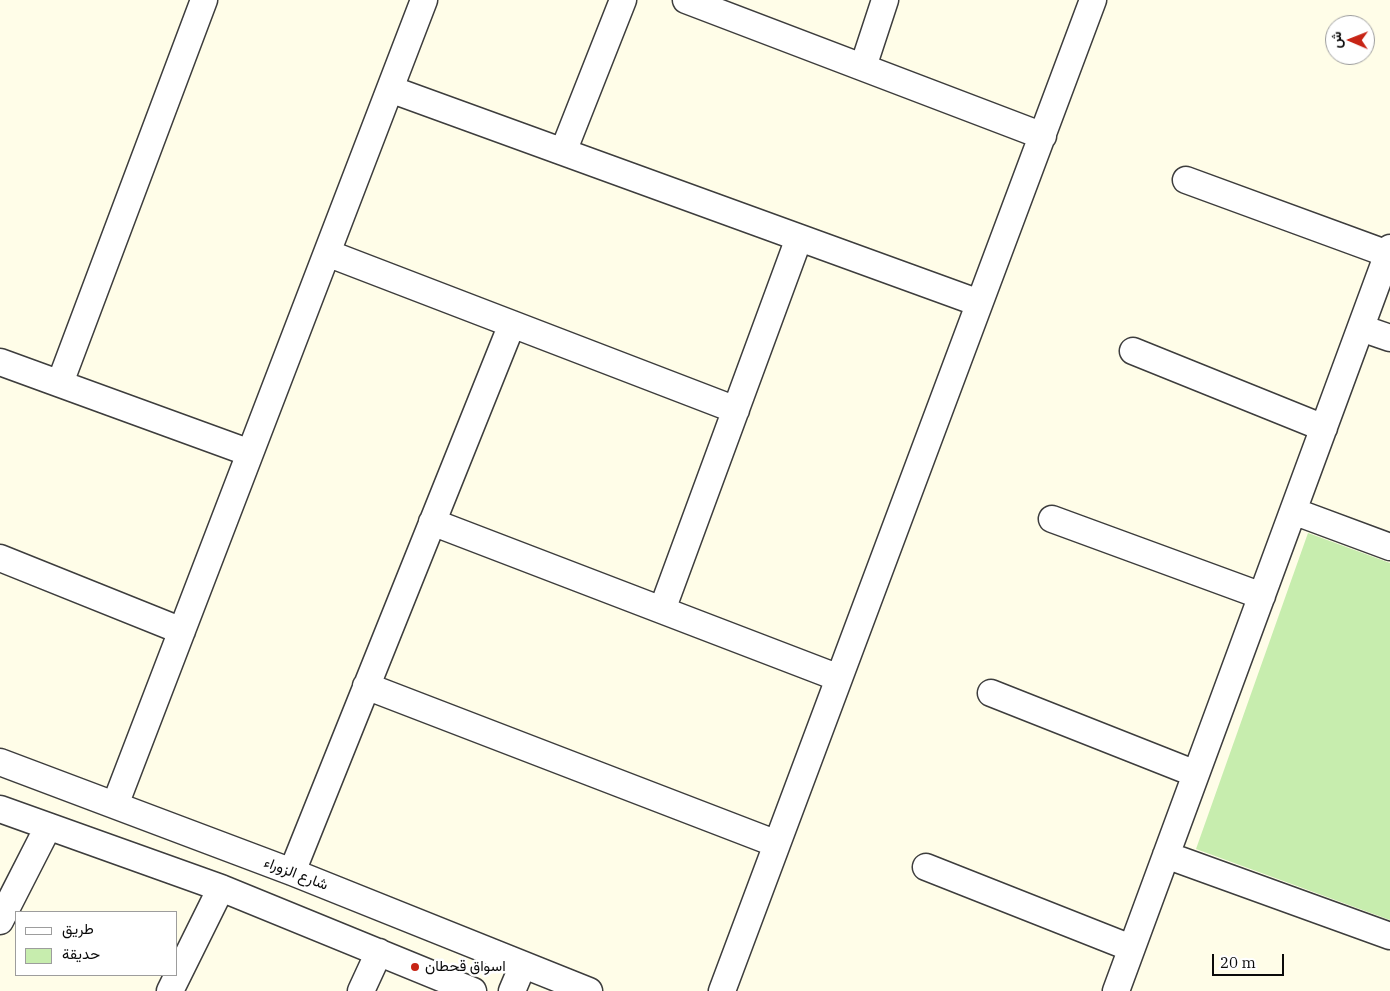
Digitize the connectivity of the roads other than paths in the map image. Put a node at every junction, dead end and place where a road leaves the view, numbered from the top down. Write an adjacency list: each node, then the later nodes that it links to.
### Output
1 (204, 0): 21 (street)
2 (424, 0): 8 (street)
3 (623, 0): 10 (street)
4 (686, 0): 7 (street)
5 (885, 0): 7 (street)
6 (1093, 0): 9 (street)
7 (863, 67): 9 (street)
8 (390, 89): 10 (street); 14 (street)
9 (1043, 136): 15 (street)
10 (563, 152): 12 (street)
11 (1186, 180): 13 (street)
12 (799, 238): 15 (street); 22 (street)
13 (1389, 251): 17 (street)
14 (327, 253): 16 (street); 24 (street)
15 (979, 303): 33 (street)
16 (512, 324): 22 (street); 27 (street)
17 (1361, 328): 18 (street); 23 (street)
18 (1390, 338)
19 (1133, 352): 23 (street)
20 (0, 362): 21 (street)
21 (60, 384): 24 (street)
22 (736, 410): 31 (street)
23 (1324, 428): 25 (street)
24 (250, 453): 32 (street)
25 (1293, 511): 28 (street); 30 (street)
26 (1052, 519): 30 (street)
27 (432, 522): 31 (street); 34 (street)
28 (1390, 547)
29 (0, 558): 32 (street)
30 (1262, 596): 37 (street)
31 (662, 610): 33 (street)
32 (182, 632): 38 (street)
33 (839, 678): 41 (street)
34 (366, 686): 41 (street); 44 (street)
35 (991, 693): 37 (street)
36 (0, 762): 38 (street, شارع الزوراء)
37 (1196, 774): 42 (street)
38 (115, 805): 44 (street, شارع الزوراء)
39 (0, 809): 40 (street)
40 (48, 826): 45 (street); 46 (street)
41 (777, 844): 58 (street)
42 (1166, 855): 47 (street); 48 (street)
43 (926, 867): 48 (street)
44 (292, 872): 50 (street, شارع الزوراء)
45 (221, 888): 49 (street); 51 (street)
46 (0, 921)
47 (1390, 936)
48 (1131, 948): 59 (street)
49 (379, 952): 54 (street); 55 (street)
50 (523, 965): 56 (street); 57 (street, شارع الزوراء)
51 (178, 975)
52 (177, 976): 53 (street)
53 (170, 991)
54 (361, 991)
55 (473, 991)
56 (512, 991)
57 (590, 991)
58 (722, 991)
59 (1116, 991)

